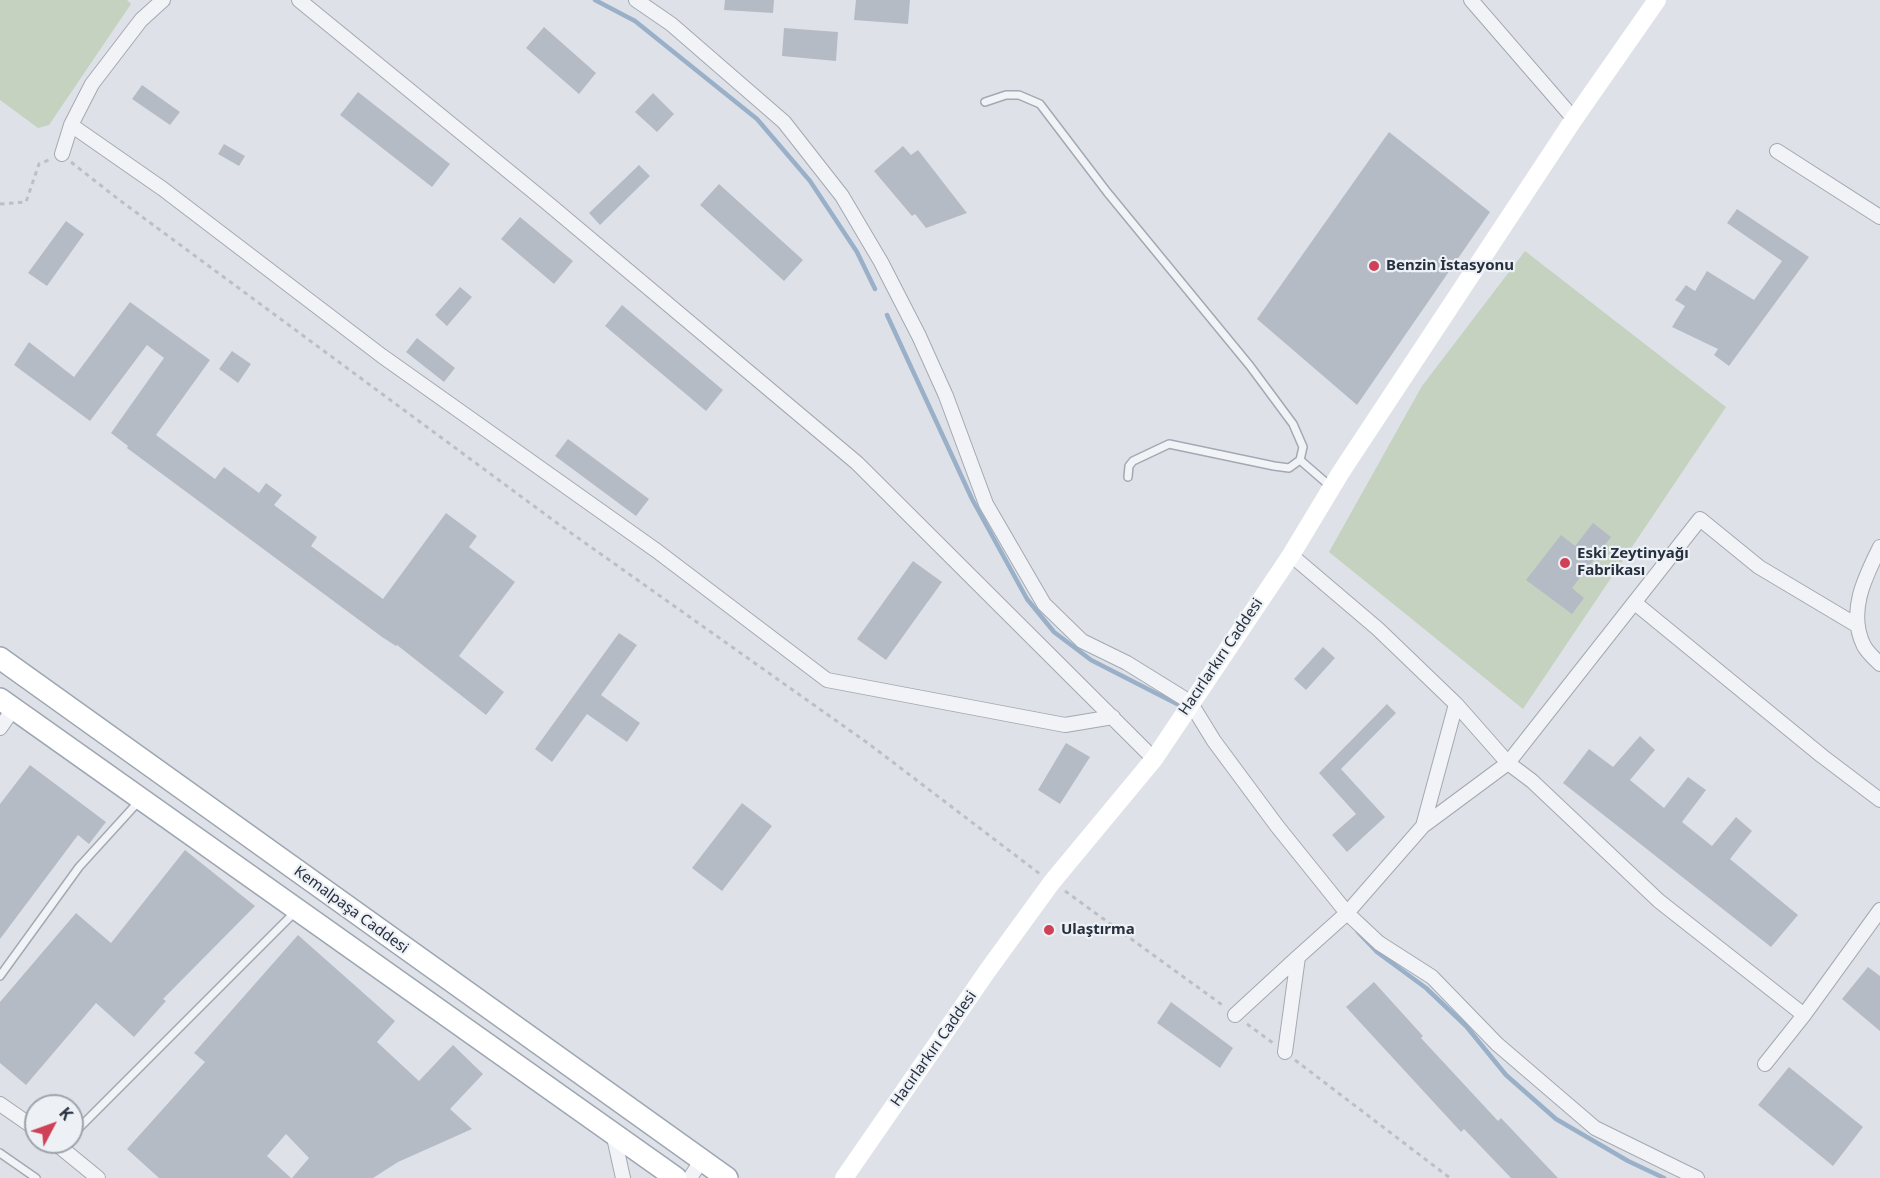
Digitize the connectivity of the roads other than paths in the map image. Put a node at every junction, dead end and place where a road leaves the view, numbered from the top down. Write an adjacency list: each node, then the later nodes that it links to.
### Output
1 (163, 0): 8 (street)
2 (299, 0): 24 (street)
3 (636, 0): 21 (street)
4 (1657, 0): 7 (street, Hacırlarkırı Caddesi)
5 (1473, 1): 7 (street)
6 (985, 102): 12 (lane)
7 (1574, 119): 14 (street, Hacırlarkırı Caddesi)
8 (71, 125): 10 (street); 24 (street)
9 (1777, 151): 11 (street)
10 (62, 154)
11 (1880, 217)
12 (1300, 460): 13 (lane); 14 (lane)
13 (1128, 477)
14 (1332, 488): 16 (street, Hacırlarkırı Caddesi)
15 (1880, 547): 18 (street)
16 (1292, 555): 21 (street, Hacırlarkırı Caddesi); 22 (street)
17 (1635, 603): 18 (street); 27 (street); 29 (street)
18 (1858, 626): 20 (street)
19 (0, 658): 46 (main road, Kemalpaşa Caddesi)
20 (1880, 664)
21 (1190, 702): 26 (street, Hacırlarkırı Caddesi); 33 (street)
22 (1456, 704): 27 (street); 30 (street)
23 (5, 706): 25 (street); 28 (main road, Kemalpaşa Caddesi)
24 (1113, 717): 26 (street)
25 (0, 728)
26 (1154, 759): 52 (street, Hacırlarkırı Caddesi)
27 (1508, 763): 30 (street); 37 (street)
28 (141, 798): 31 (main road, Kemalpaşa Caddesi); 35 (lane)
29 (1880, 800)
30 (1423, 826): 33 (street)
31 (298, 909): 42 (lane); 43 (main road, Kemalpaşa Caddesi)
32 (1880, 910): 37 (street)
33 (1347, 913): 34 (street); 53 (street)
34 (1298, 957): 36 (street); 38 (street)
35 (0, 976)
36 (1235, 1015)
37 (1804, 1015): 39 (street)
38 (1285, 1052)
39 (1765, 1064)
40 (0, 1104): 41 (street)
41 (24, 1121)
42 (84, 1123)
43 (612, 1131): 47 (main road, Kemalpaşa Caddesi); 50 (street)
44 (0, 1153): 48 (lane)
45 (71, 1154): 49 (street)
46 (692, 1163): 47 (main road); 51 (main road, Kemalpaşa Caddesi)
47 (670, 1176)
48 (36, 1178)
49 (98, 1178)
50 (623, 1178)
51 (727, 1178)
52 (844, 1178)
53 (1696, 1178)

